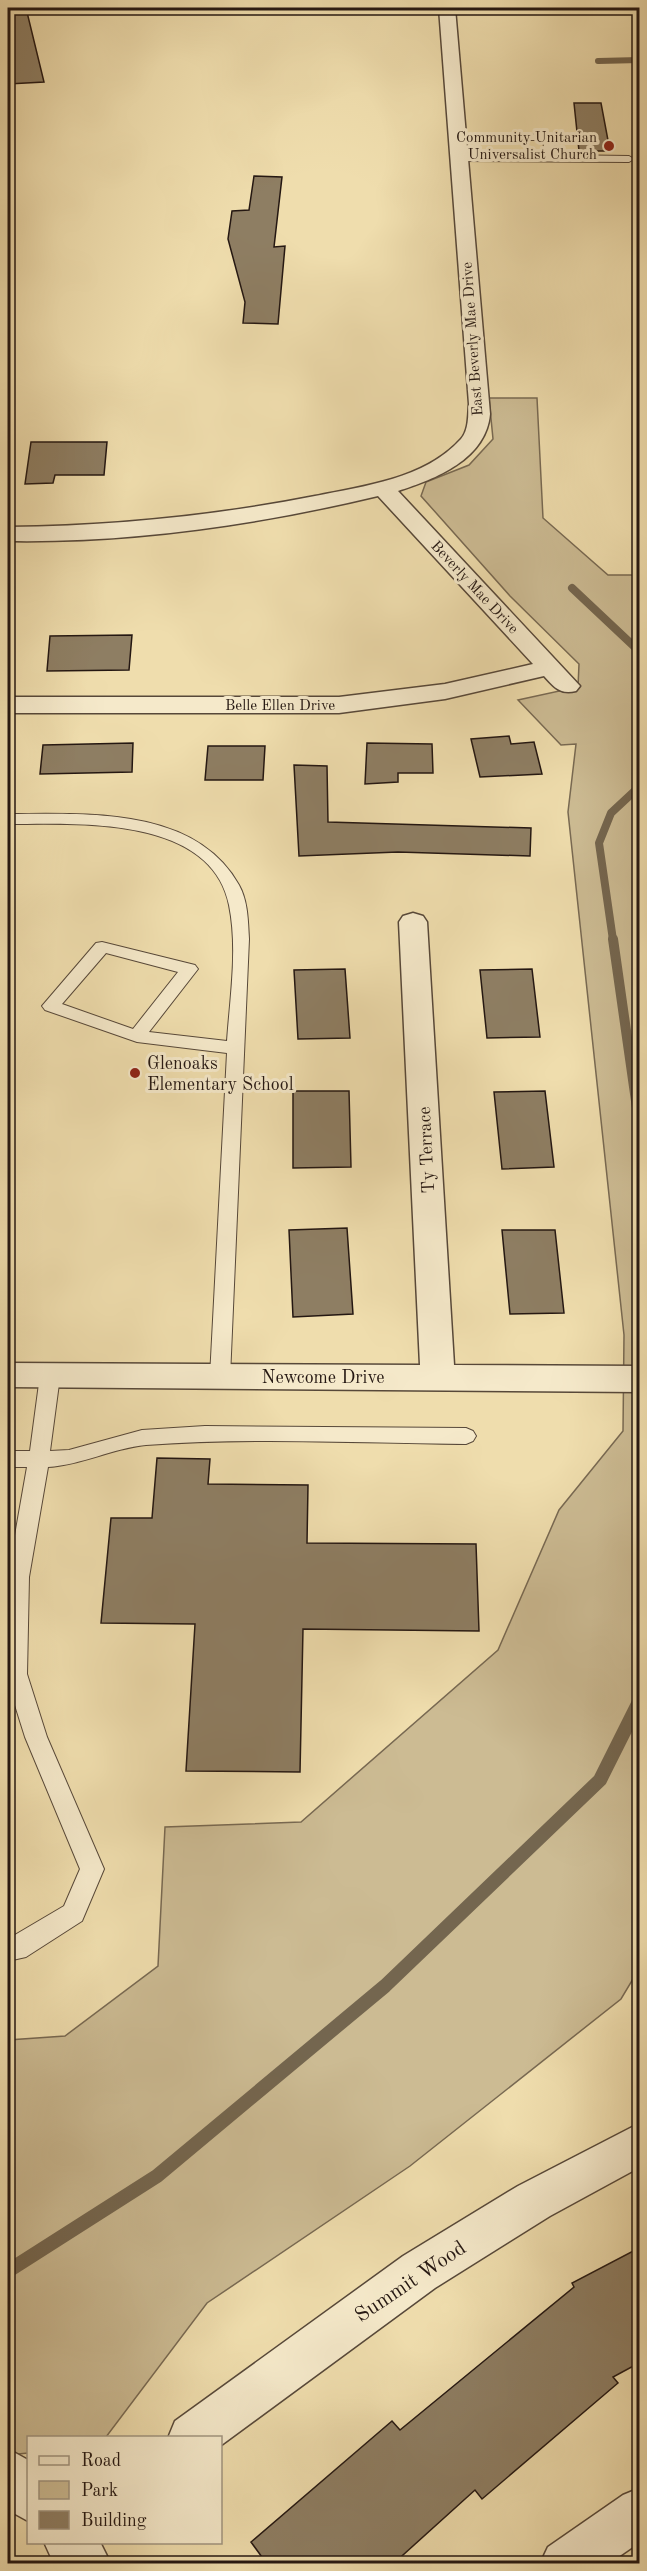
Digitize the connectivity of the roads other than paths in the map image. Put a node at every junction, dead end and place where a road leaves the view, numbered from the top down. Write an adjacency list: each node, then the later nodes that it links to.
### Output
1 (447, 8): 2 (street, East Beverly Mae Drive)
2 (457, 147): 3 (lane); 3 (lane); 5 (street, East Beverly Mae Drive)
3 (551, 159): 4 (lane)
4 (629, 159)
5 (383, 488): 6 (street, East Beverly Mae Drive); 7 (street, Beverly Mae Drive)
6 (8, 534)
7 (549, 667): 8 (street, Beverly Mae Drive); 9 (street, Belle Ellen Drive)
8 (567, 686)
9 (8, 705)
10 (8, 819): 13 (lane)
11 (413, 922): 17 (street, Ty Terrace)
12 (137, 1036): 12 (lane); 13 (lane)
13 (236, 1048): 16 (lane)
14 (8, 1376): 15 (street, Newcome Drive)
15 (50, 1376): 16 (street, Newcome Drive); 21 (lane)
16 (220, 1377): 17 (street, Newcome Drive)
17 (438, 1378): 18 (street, Newcome Drive)
18 (639, 1379)
19 (466, 1436): 21 (lane)
20 (8, 1459): 21 (lane)
21 (39, 1459): 22 (lane)
22 (8, 1950)
23 (639, 2144): 24 (street, Summit Wood)
24 (195, 2436)
25 (8, 2473): 26 (street)
26 (27, 2496)
27 (639, 2512): 30 (street)
28 (70, 2544): 29 (street)
29 (86, 2564)
30 (566, 2564)

